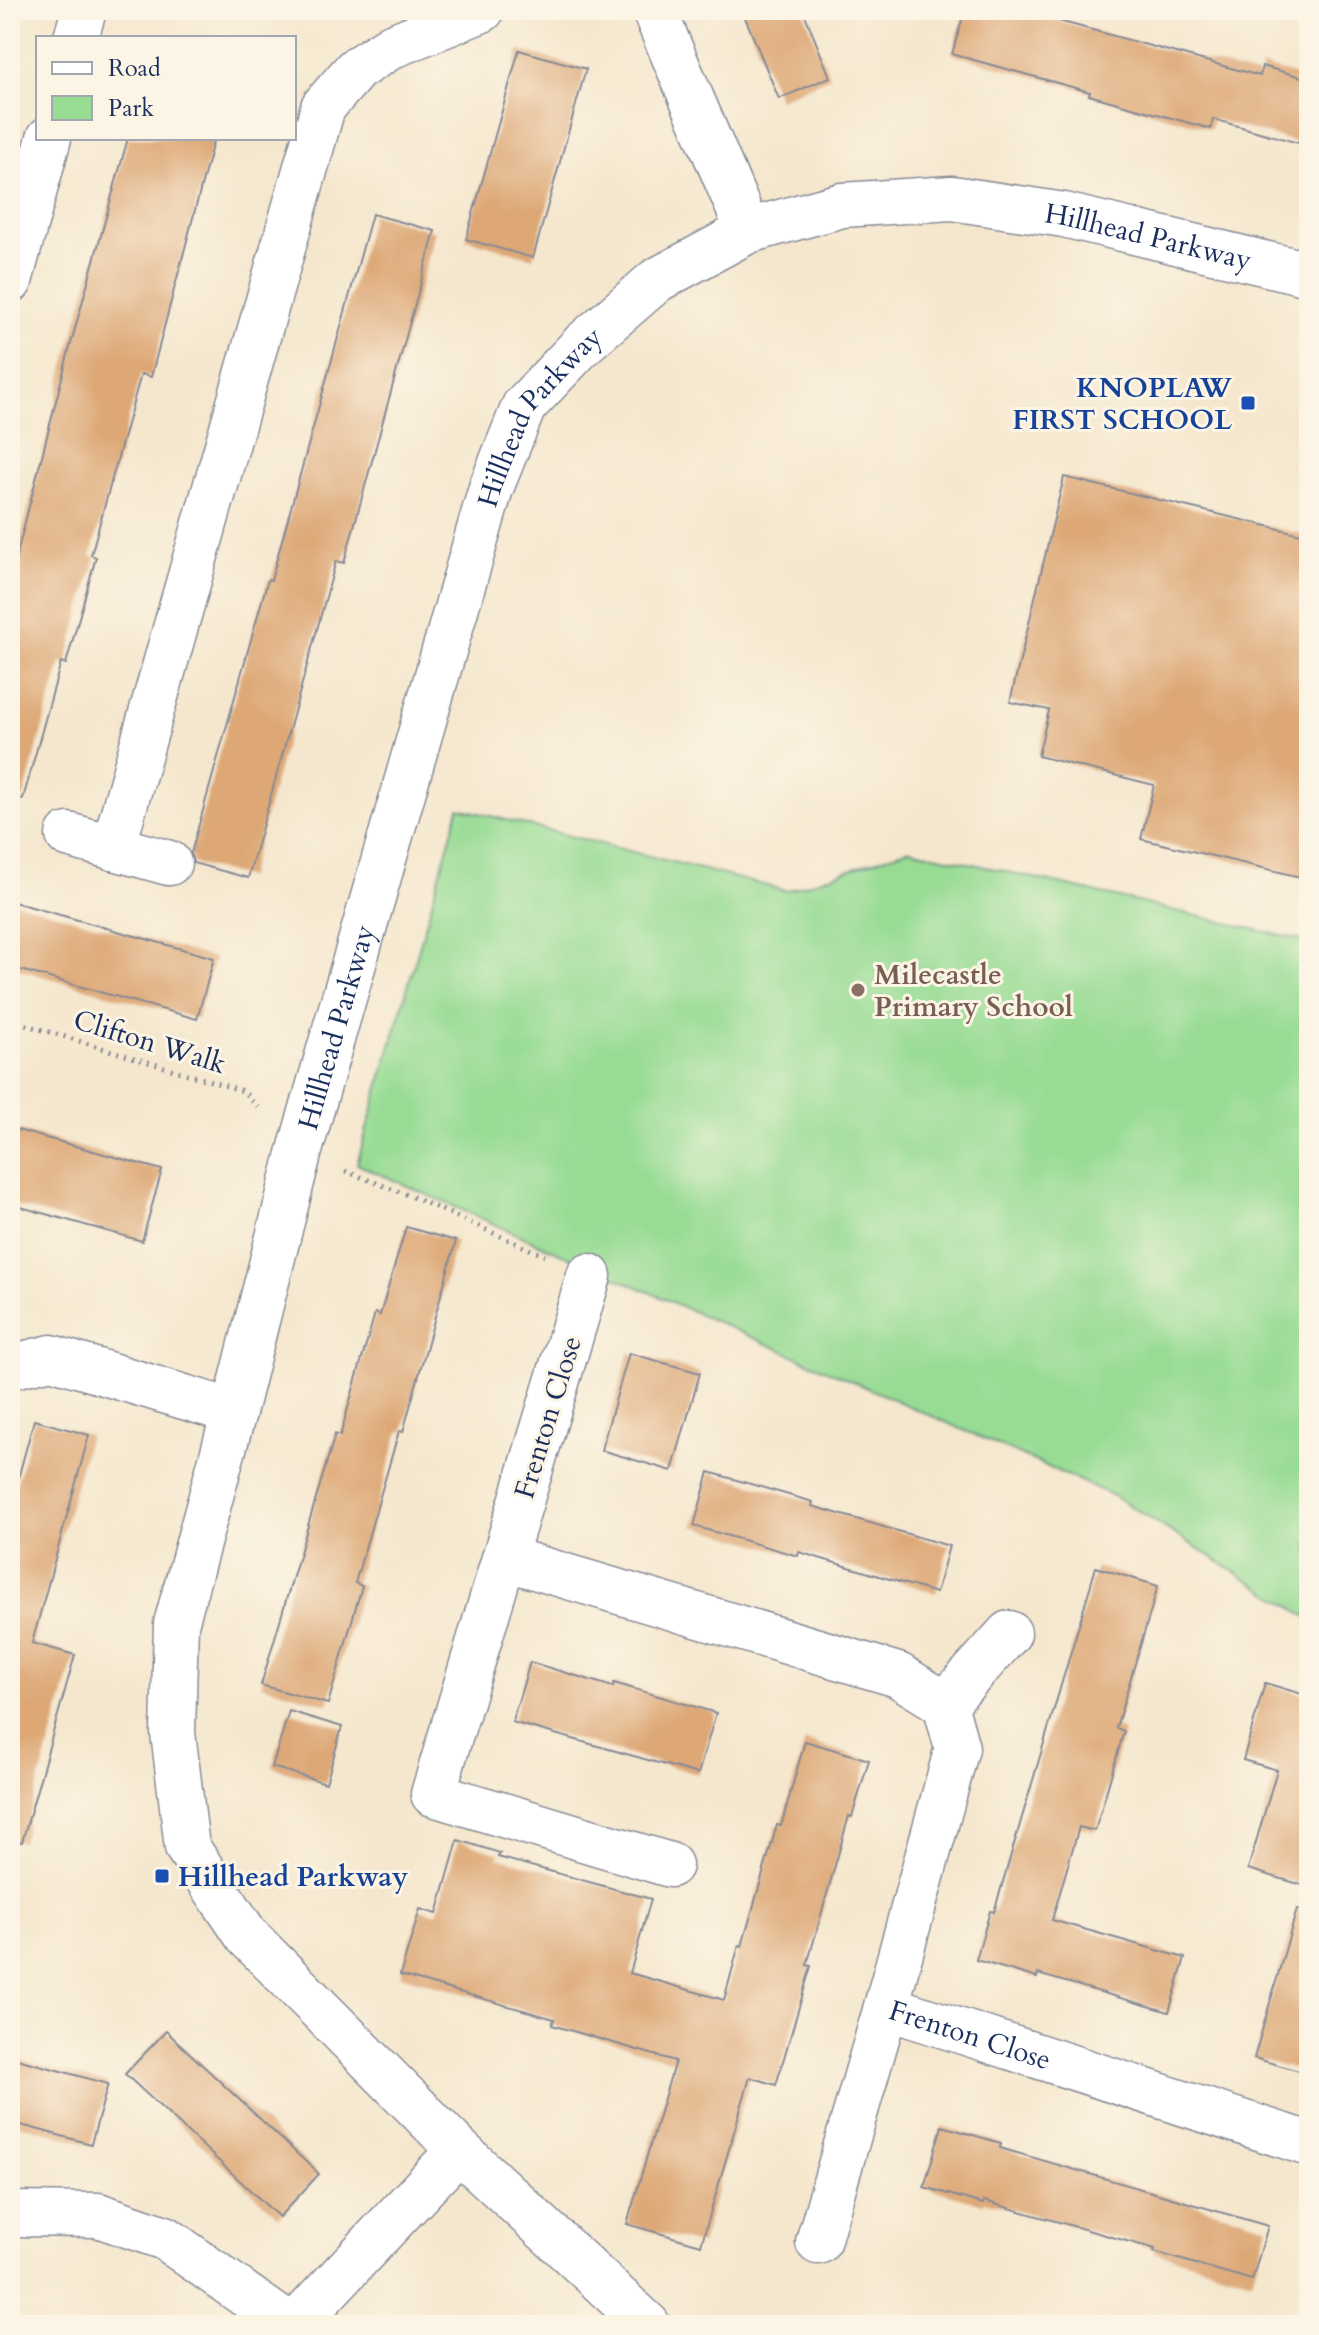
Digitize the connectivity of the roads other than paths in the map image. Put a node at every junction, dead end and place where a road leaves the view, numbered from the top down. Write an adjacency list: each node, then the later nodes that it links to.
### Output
1 (84, 10): 4 (street)
2 (482, 10): 10 (street)
3 (654, 10): 6 (street)
4 (77, 36)
5 (48, 140): 8 (street)
6 (748, 231): 7 (street, Hillhead Parkway); 14 (street, Hillhead Parkway)
7 (1309, 274)
8 (10, 281)
9 (68, 835): 10 (street)
10 (113, 848): 11 (street)
11 (169, 863)
12 (589, 1276): 15 (street, Frenton Close)
13 (10, 1367): 14 (street)
14 (234, 1412): 21 (street, Hillhead Parkway)
15 (505, 1558): 17 (street); 18 (street, Frenton Close)
16 (1009, 1633): 17 (street)
17 (945, 1704): 19 (street, Frenton Close)
18 (670, 1865)
19 (886, 2007): 20 (street, Frenton Close); 23 (street)
20 (1309, 2144)
21 (459, 2150): 25 (street); 26 (street, Hillhead Parkway)
22 (10, 2214): 24 (street)
23 (818, 2242)
24 (288, 2325)
25 (295, 2325)
26 (648, 2325)

